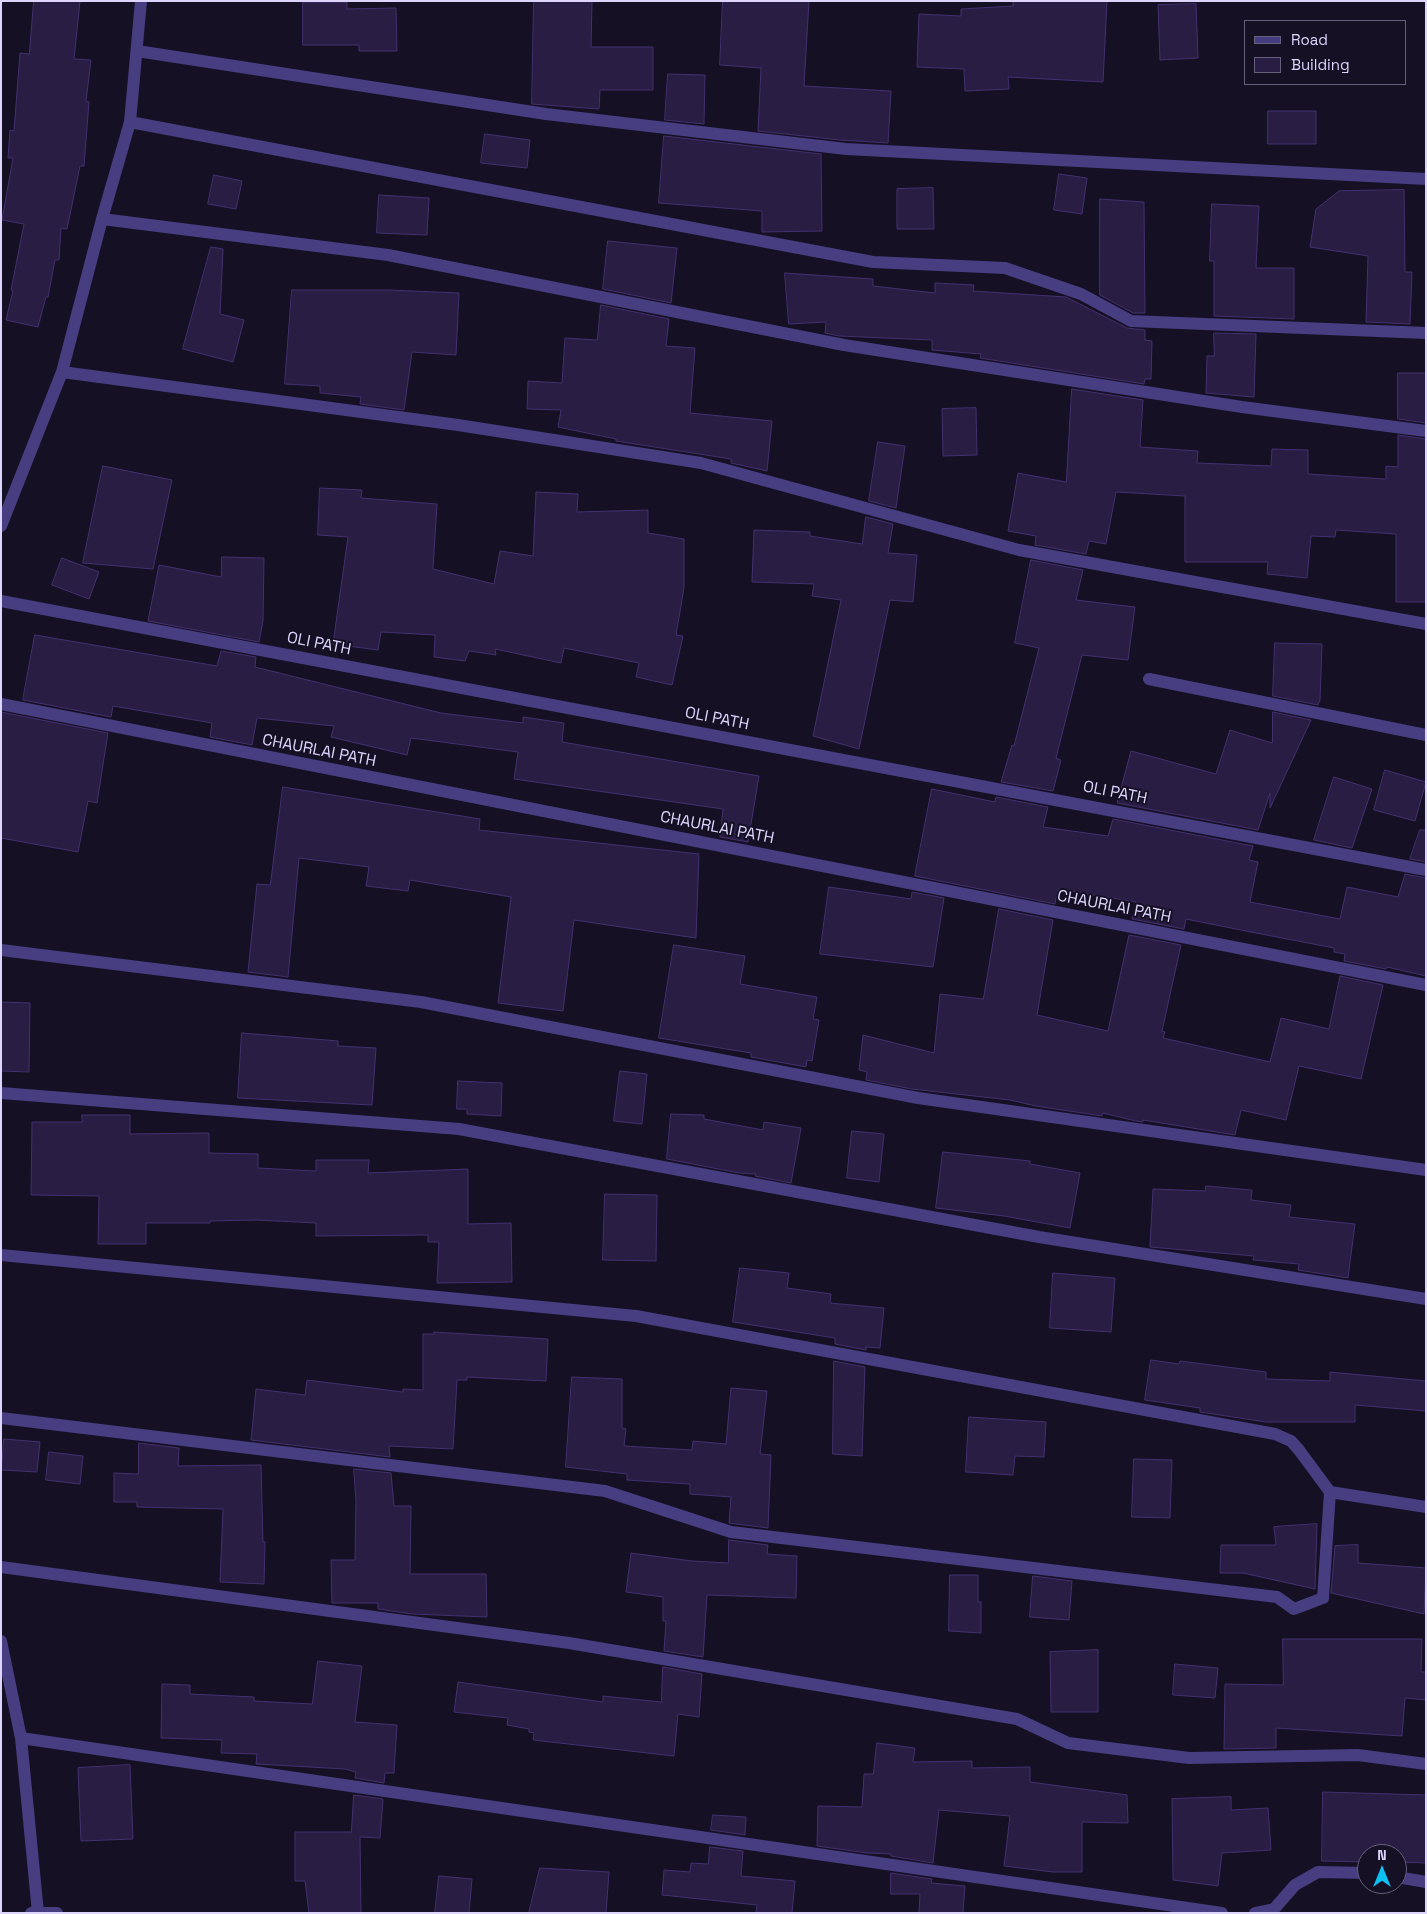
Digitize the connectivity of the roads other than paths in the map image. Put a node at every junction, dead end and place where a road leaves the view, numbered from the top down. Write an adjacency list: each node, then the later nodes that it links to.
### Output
1 (141, 1): 2 (street)
2 (137, 51): 3 (street); 4 (street)
3 (130, 122): 5 (street); 6 (street)
4 (1426, 179)
5 (102, 219): 7 (street); 8 (street)
6 (1426, 333)
7 (62, 372): 9 (street); 11 (street)
8 (1426, 430)
9 (1, 526)
10 (1, 601): 15 (street, OLI PATH)
11 (1426, 624)
12 (1149, 679): 14 (street)
13 (1, 704): 17 (street, CHAURLAI PATH)
14 (1426, 735)
15 (1426, 870)
16 (1, 950): 19 (street)
17 (1426, 985)
18 (1, 1093): 21 (street)
19 (1426, 1170)
20 (1, 1256): 23 (street)
21 (1426, 1299)
22 (1, 1418): 23 (street)
23 (1330, 1492): 24 (street)
24 (1426, 1507)
25 (1, 1567): 28 (street)
26 (1, 1641): 27 (street)
27 (21, 1738): 32 (street); 34 (street)
28 (1426, 1764)
29 (1357, 1873): 35 (street)
30 (1407, 1879): 31 (street)
31 (1426, 1882)
32 (36, 1912): 33 (street)
33 (57, 1913)
34 (1222, 1913)
35 (1255, 1913)

